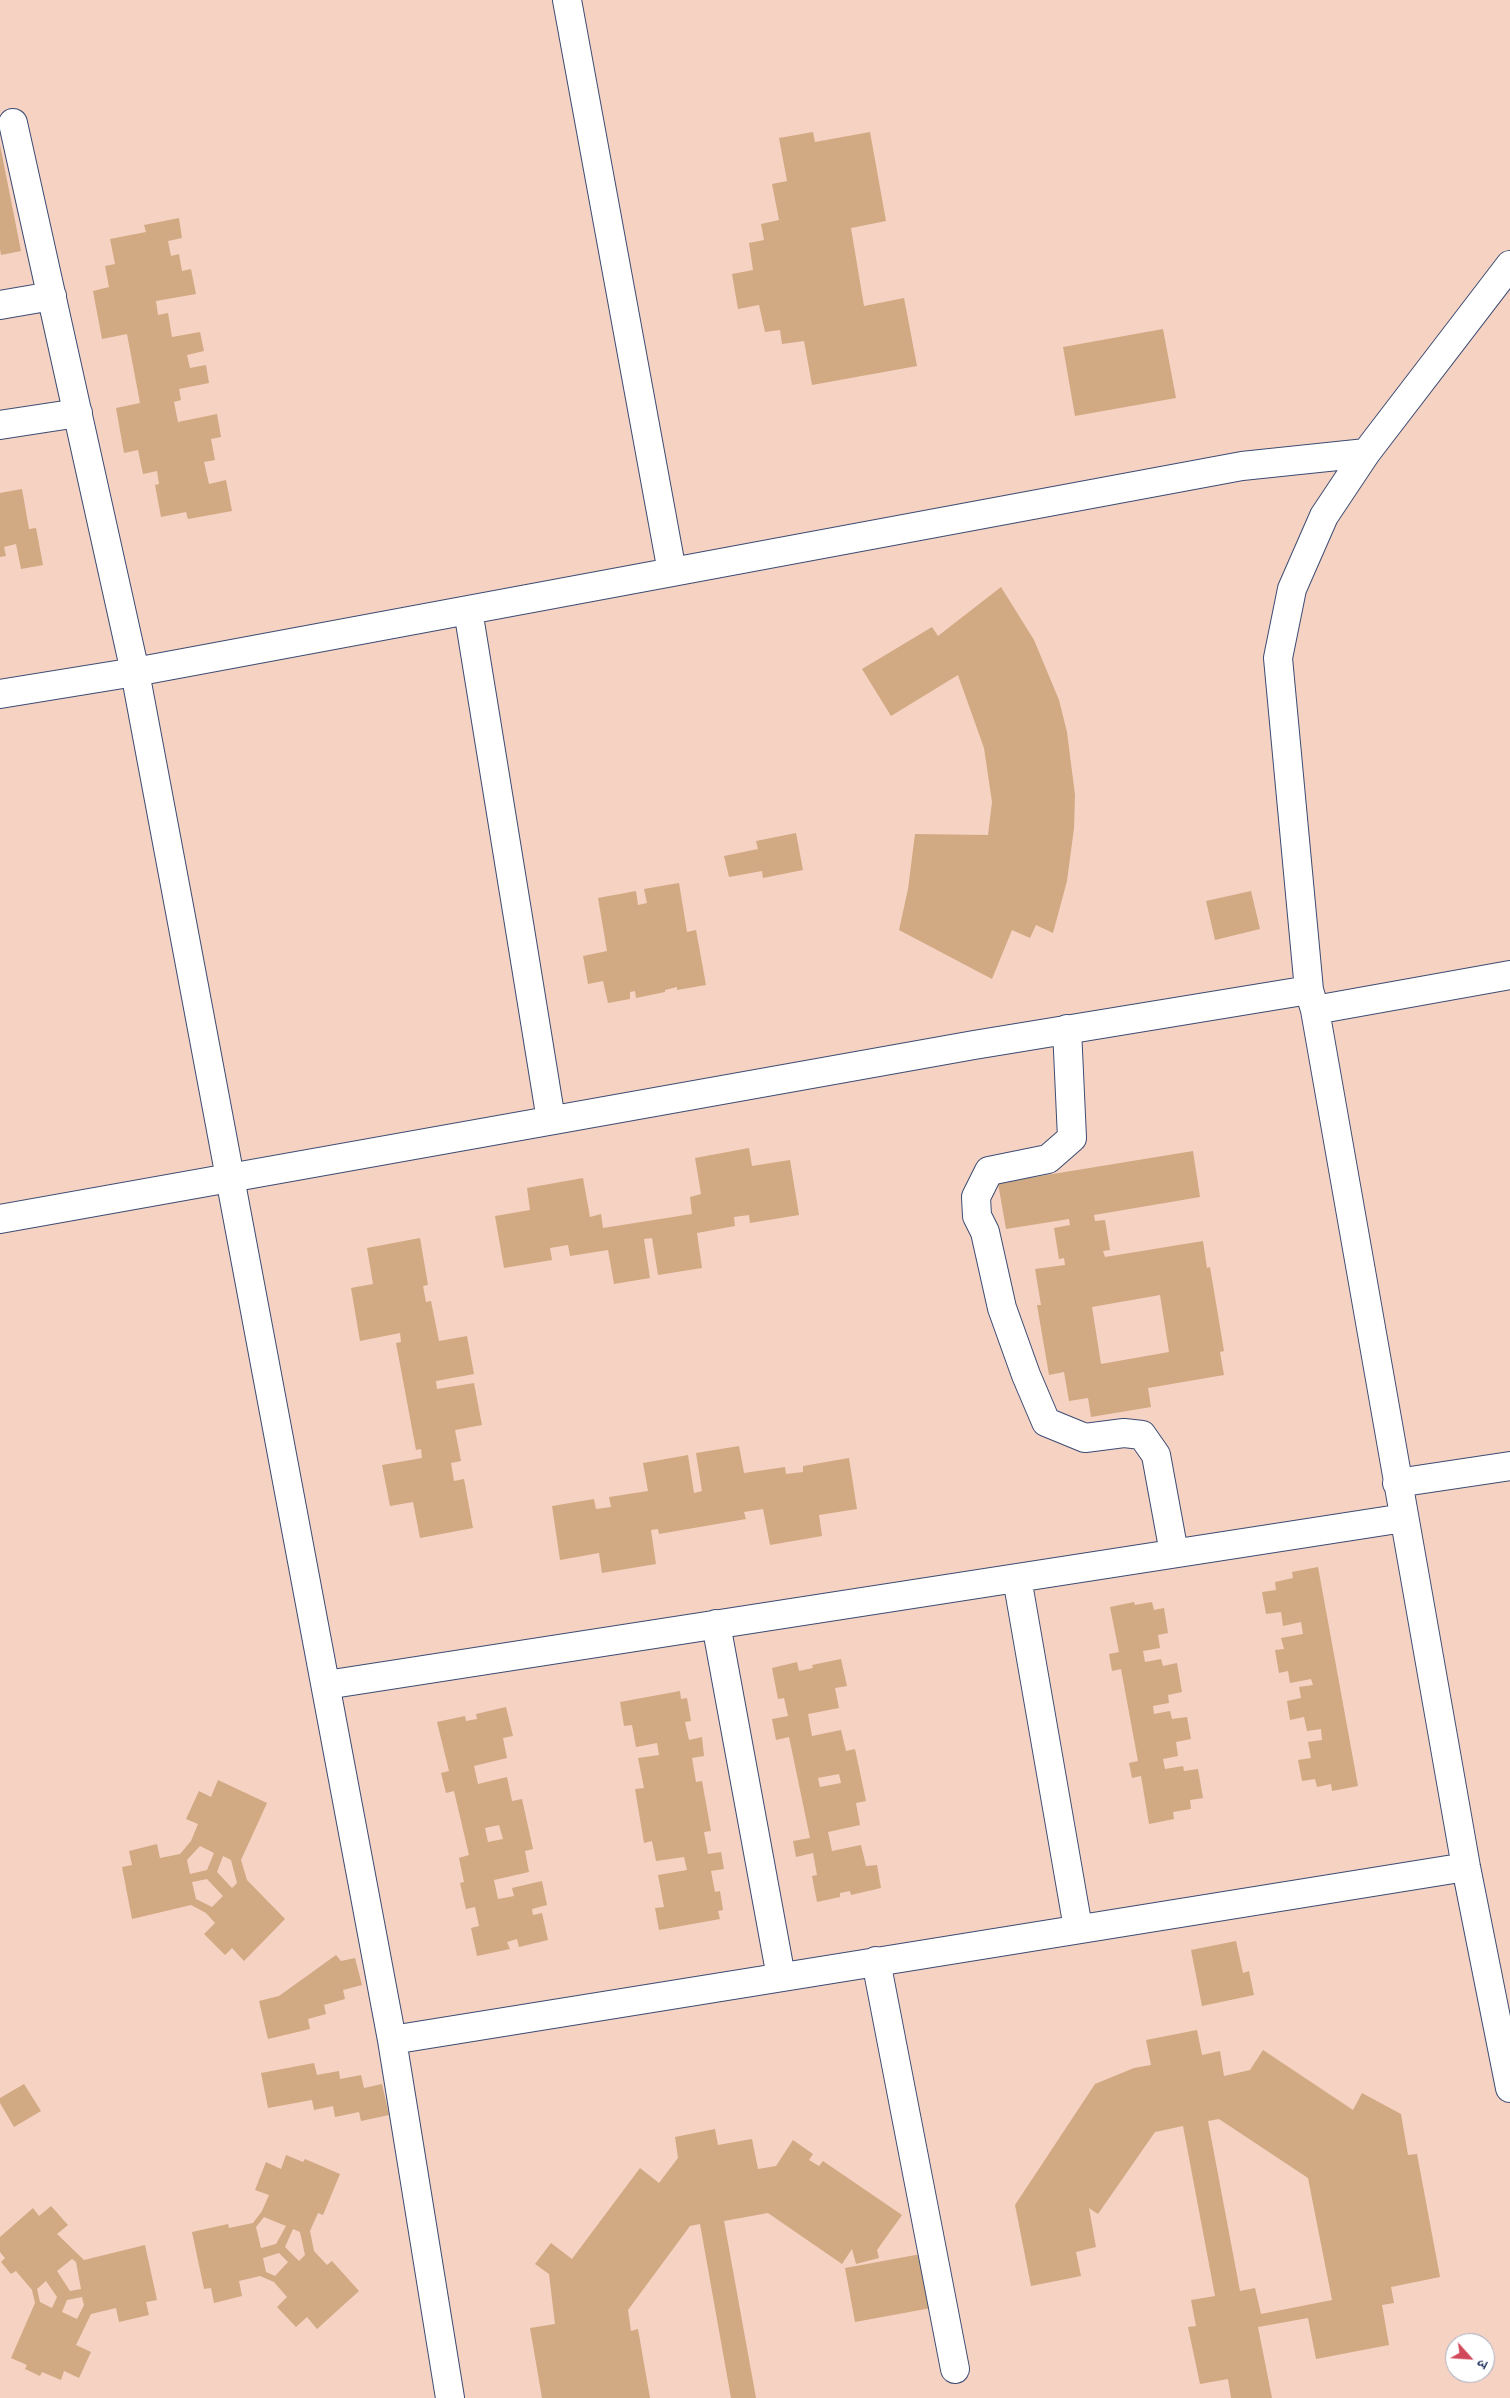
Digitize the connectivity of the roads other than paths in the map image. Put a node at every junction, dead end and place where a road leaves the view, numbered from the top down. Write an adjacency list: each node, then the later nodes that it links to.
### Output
1 (567, 0): 9 (lane)
2 (13, 122): 4 (lane)
3 (1510, 265): 8 (lane)
4 (52, 296): 5 (lane); 6 (lane)
5 (0, 305)
6 (78, 413): 7 (lane); 11 (lane)
7 (0, 425)
8 (1366, 453): 9 (lane); 14 (lane)
9 (672, 572): 10 (lane)
10 (468, 610): 11 (lane); 16 (lane)
11 (135, 672): 12 (lane); 17 (lane)
12 (0, 694)
13 (1510, 975): 14 (lane)
14 (1312, 1000): 15 (lane); 20 (lane)
15 (1067, 1029): 16 (lane); 22 (lane)
16 (551, 1120): 17 (lane)
17 (230, 1178): 18 (lane); 25 (lane)
18 (0, 1219)
19 (1510, 1466): 20 (lane)
20 (1397, 1483): 21 (lane)
21 (1404, 1518): 22 (lane); 26 (lane)
22 (1174, 1553): 23 (lane)
23 (1017, 1578): 24 (lane); 27 (lane)
24 (716, 1624): 25 (lane); 29 (lane)
25 (326, 1685): 30 (lane)
26 (1466, 1867): 27 (lane); 31 (lane)
27 (1078, 1928): 28 (lane)
28 (876, 1962): 29 (lane); 32 (lane)
29 (781, 1977): 30 (lane)
30 (392, 2040): 33 (lane)
31 (1510, 2088)
32 (955, 2369)
33 (450, 2398)

